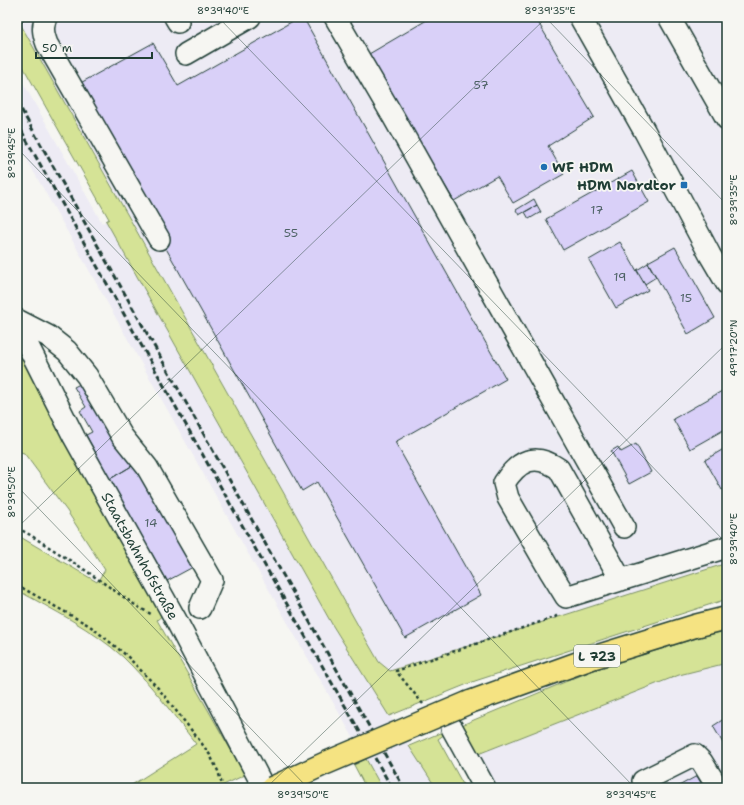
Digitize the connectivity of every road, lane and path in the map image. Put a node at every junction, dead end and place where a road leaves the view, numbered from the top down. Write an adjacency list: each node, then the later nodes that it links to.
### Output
1 (46, 17): 10 (street)
2 (250, 17): 8 (street)
3 (335, 17): 14 (street)
4 (580, 17): 11 (street)
5 (669, 17): 9 (street)
6 (26, 18): 7 (path)
7 (17, 22)
8 (186, 54)
9 (727, 119)
10 (159, 239)
11 (727, 284)
12 (17, 320): 20 (street)
13 (17, 324): 22 (street, Staatsbahnhofstraße)
14 (624, 527)
15 (17, 528): 22 (path)
16 (727, 547): 17 (street)
17 (621, 580): 19 (street); 19 (street)
18 (17, 586): 26 (path)
19 (566, 597): 23 (path)
20 (200, 608)
21 (727, 618): 28 (main road, L 723, bridge)
22 (176, 620): 27 (street, Staatsbahnhofstraße)
23 (396, 671)
24 (452, 728): 29 (street)
25 (643, 781): 30 (street)
26 (223, 788)
27 (264, 788)
28 (272, 788)
29 (485, 788)
30 (718, 788)

